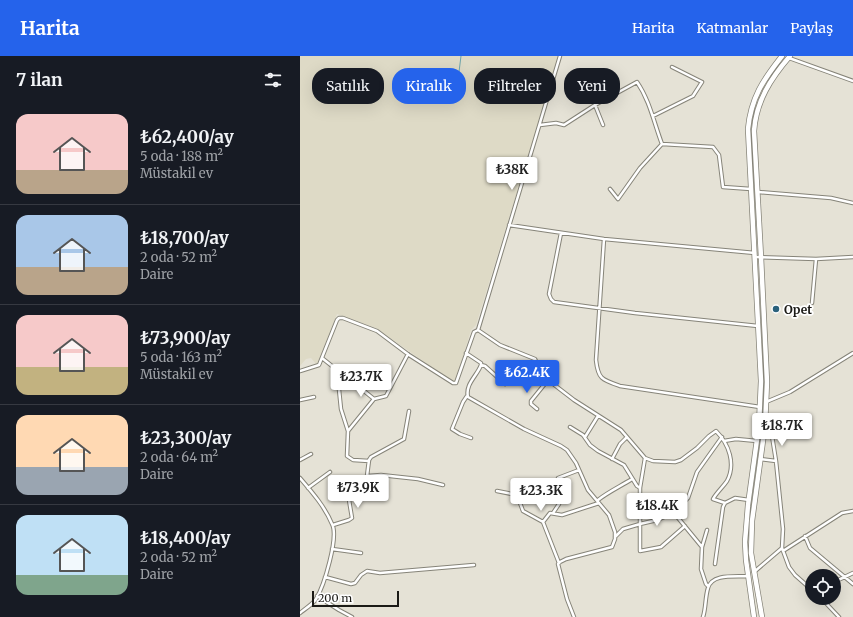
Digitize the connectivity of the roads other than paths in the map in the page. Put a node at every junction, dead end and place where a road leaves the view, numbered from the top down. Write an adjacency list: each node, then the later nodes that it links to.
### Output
1 (560, 56): 8 (street)
2 (782, 56): 12 (main road)
3 (789, 57): 5 (street); 13 (main road)
4 (672, 67): 7 (street)
5 (853, 81)
6 (595, 105): 7 (street); 8 (street); 9 (street)
7 (653, 116): 10 (street)
8 (540, 125): 15 (street)
9 (603, 125)
10 (662, 144): 11 (street); 12 (street)
11 (610, 189)
12 (751, 189): 18 (main road)
13 (757, 192): 14 (street); 19 (main road)
14 (853, 203)
15 (509, 225): 16 (street); 25 (street)
16 (561, 233): 17 (street); 23 (street)
17 (604, 239): 18 (street); 23 (street)
18 (755, 255): 19 (street); 24 (main road)
19 (761, 257): 21 (street); 39 (main road)
20 (853, 257): 21 (street)
21 (816, 259): 22 (street)
22 (812, 303)
23 (599, 309): 24 (street); 40 (street)
24 (759, 326): 40 (main road)
25 (478, 330): 28 (street); 33 (street)
26 (853, 353): 39 (street)
27 (408, 354): 28 (street); 29 (street); 37 (street)
28 (466, 354): 30 (street)
29 (322, 358): 31 (street); 32 (street)
30 (482, 365): 34 (street); 35 (street)
31 (337, 370): 37 (street); 45 (street)
32 (300, 371)
33 (548, 380): 41 (street); 43 (street)
34 (505, 384)
35 (467, 396): 49 (street); 59 (street)
36 (314, 397): 38 (street)
37 (374, 398): 45 (street)
38 (300, 400)
39 (766, 402): 55 (main road)
40 (760, 407): 51 (main road)
41 (537, 409)
42 (409, 411): 58 (street)
43 (598, 416): 47 (street); 48 (street)
44 (570, 427): 47 (street)
45 (348, 431): 58 (street)
46 (772, 436): 57 (street)
47 (585, 437): 54 (street)
48 (627, 437): 53 (street); 54 (street)
49 (471, 438)
50 (723, 439): 51 (street); 53 (street); 70 (street); 73 (street)
51 (757, 441): 68 (main road)
52 (311, 454): 56 (street)
53 (645, 458): 66 (street)
54 (612, 459): 63 (street)
55 (760, 459): 57 (street); 88 (main road)
56 (300, 460)
57 (776, 461): 83 (street)
58 (369, 462): 61 (street)
59 (579, 470): 69 (street); 72 (street)
60 (330, 472): 65 (street)
61 (367, 476): 64 (street); 76 (street)
62 (300, 479): 65 (street)
63 (632, 479): 66 (street); 69 (street)
64 (443, 485)
65 (308, 488): 76 (street)
66 (640, 488): 75 (street)
67 (497, 491): 74 (street)
68 (749, 500): 70 (street); 90 (main road)
69 (598, 501): 72 (street); 80 (street)
70 (725, 503): 86 (street)
71 (853, 511): 79 (street)
72 (553, 513): 74 (street)
73 (674, 513): 75 (street); 77 (street)
74 (543, 522): 85 (street)
75 (640, 524): 77 (street); 80 (street)
76 (333, 525): 82 (street)
77 (685, 526): 81 (street)
78 (707, 530): 81 (street)
79 (805, 536): 83 (street); 92 (street)
80 (615, 537): 85 (street)
81 (702, 547): 96 (street)
82 (332, 549): 84 (street); 91 (street)
83 (782, 550): 88 (street); 94 (street)
84 (361, 553)
85 (559, 563): 101 (street)
86 (715, 564)
87 (474, 565): 91 (street)
88 (754, 572): 104 (main road)
89 (853, 573): 92 (street)
90 (748, 576): 96 (street); 103 (main road)
91 (325, 577): 97 (street)
92 (844, 577): 93 (street); 95 (street)
93 (841, 578)
94 (805, 583)
95 (853, 584)
96 (708, 586): 102 (street)
97 (317, 596): 99 (street); 100 (street)
98 (828, 605): 105 (street)
99 (300, 613)
100 (352, 617)
101 (574, 617)
102 (703, 617)
103 (754, 617)
104 (762, 617)
105 (839, 617)

